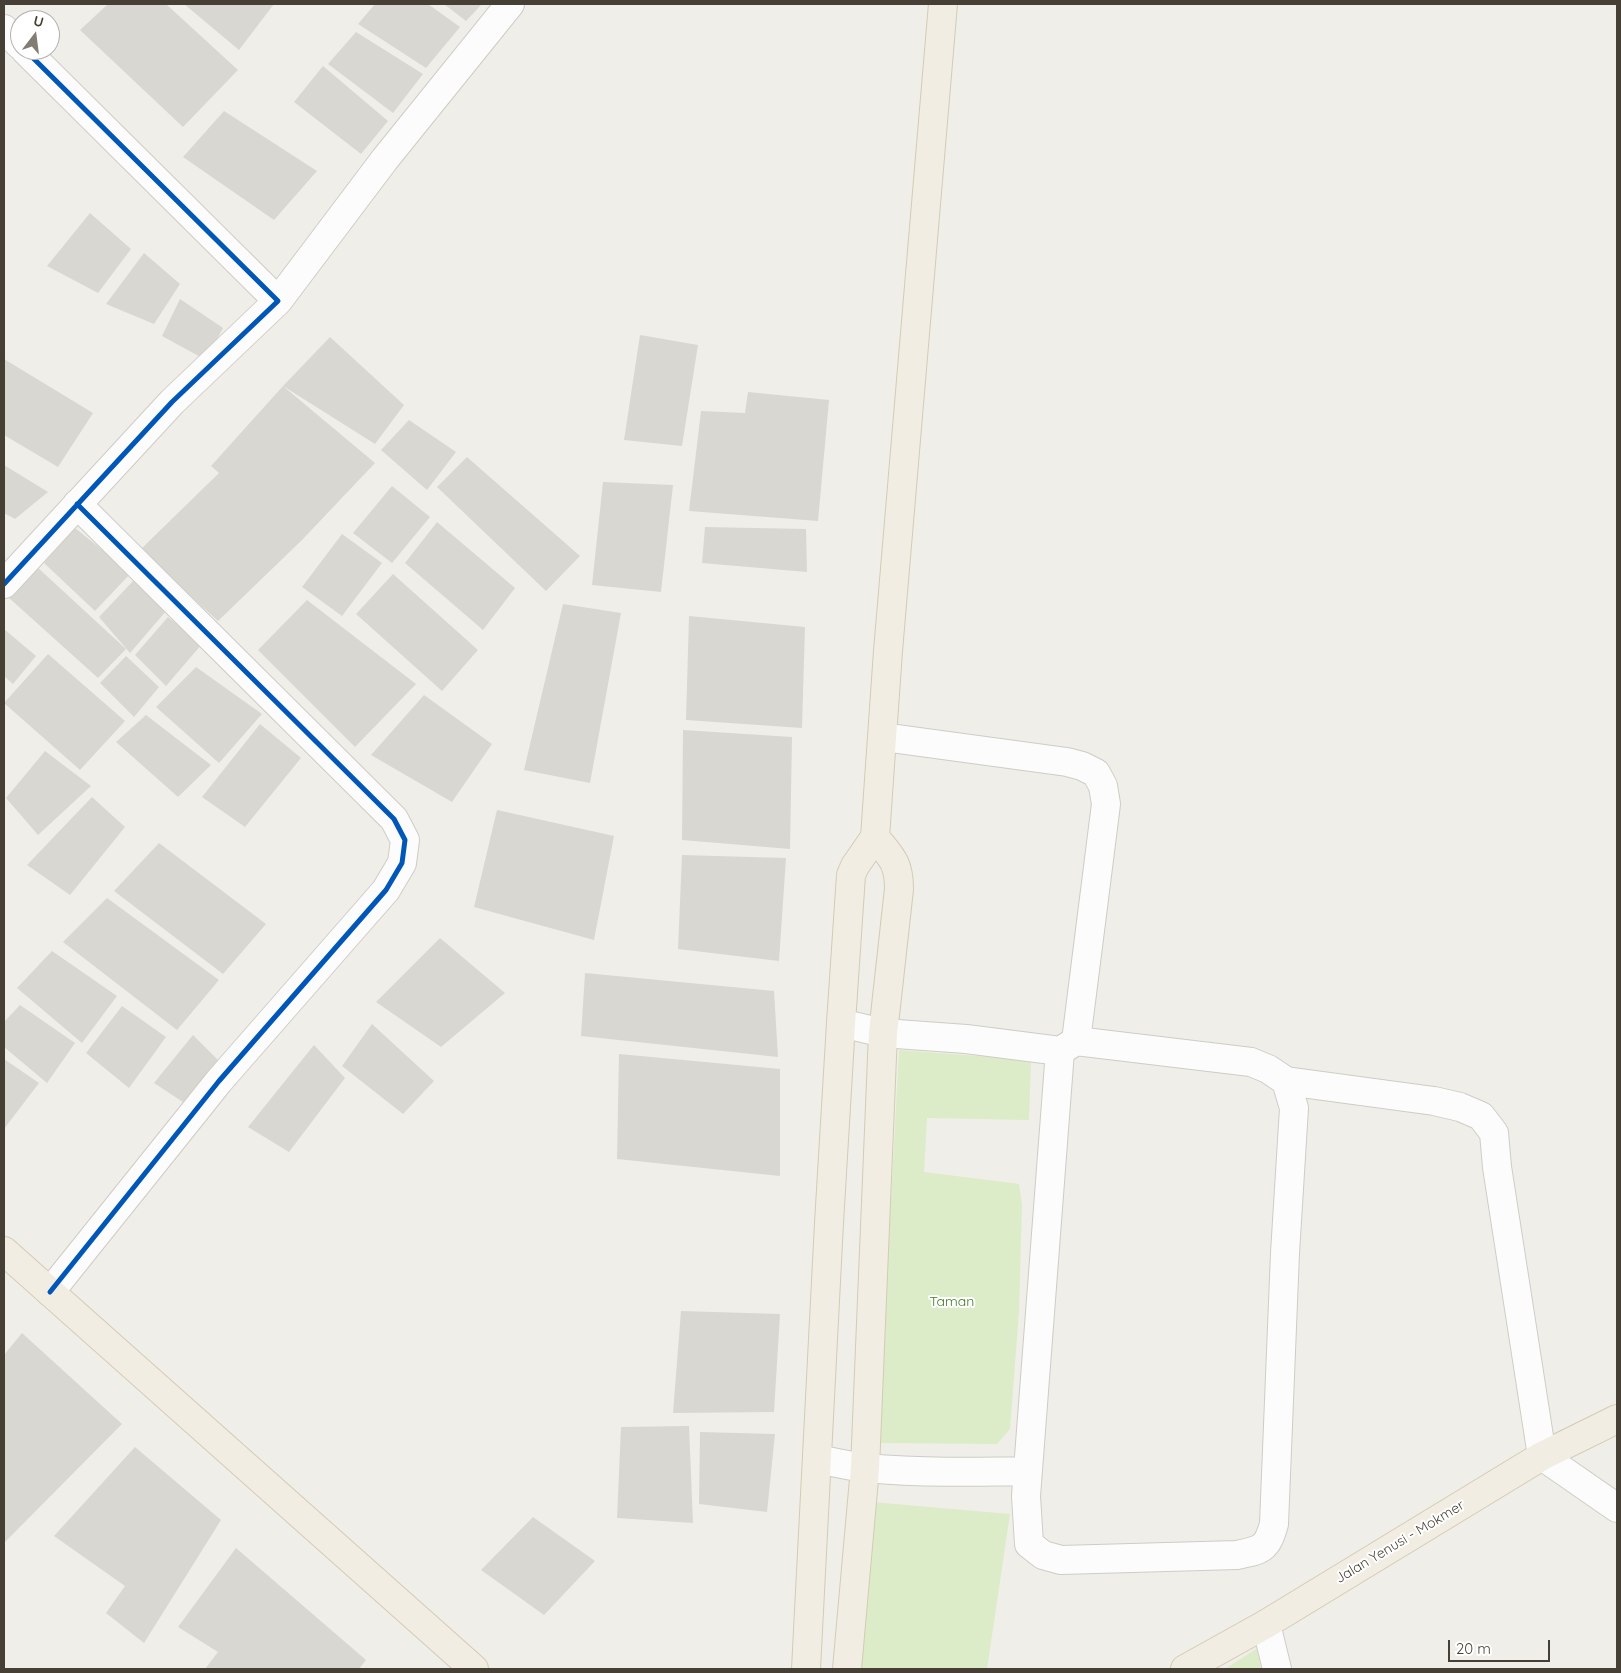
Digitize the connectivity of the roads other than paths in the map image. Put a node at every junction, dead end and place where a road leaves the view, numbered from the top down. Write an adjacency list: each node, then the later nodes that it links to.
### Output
1 (510, 4): 4 (street)
2 (943, 4): 7 (main road)
3 (35, 60): 4 (street)
4 (278, 301): 5 (street)
5 (77, 504): 6 (street); 14 (street)
6 (4, 584)
7 (883, 737): 8 (main road); 11 (street)
8 (875, 837): 9 (main road); 10 (main road)
9 (841, 1023): 10 (street); 17 (main road)
10 (883, 1033): 11 (street); 18 (main road)
11 (1068, 1046): 12 (street); 19 (street)
12 (1286, 1081): 16 (street); 19 (street)
13 (4, 1251): 14 (main road)
14 (50, 1292): 22 (main road)
15 (1617, 1419): 16 (main road, Jalan Yenusi - Mokmer)
16 (1542, 1456): 20 (street); 21 (main road, Jalan Yenusi - Mokmer)
17 (817, 1459): 18 (street); 23 (main road)
18 (865, 1468): 19 (street); 24 (main road)
19 (1028, 1471)
20 (1617, 1508)
21 (1266, 1624): 25 (main road, Jalan Yenusi - Mokmer); 26 (street)
22 (474, 1669)
23 (806, 1669)
24 (848, 1669)
25 (1185, 1669)
26 (1277, 1669)

